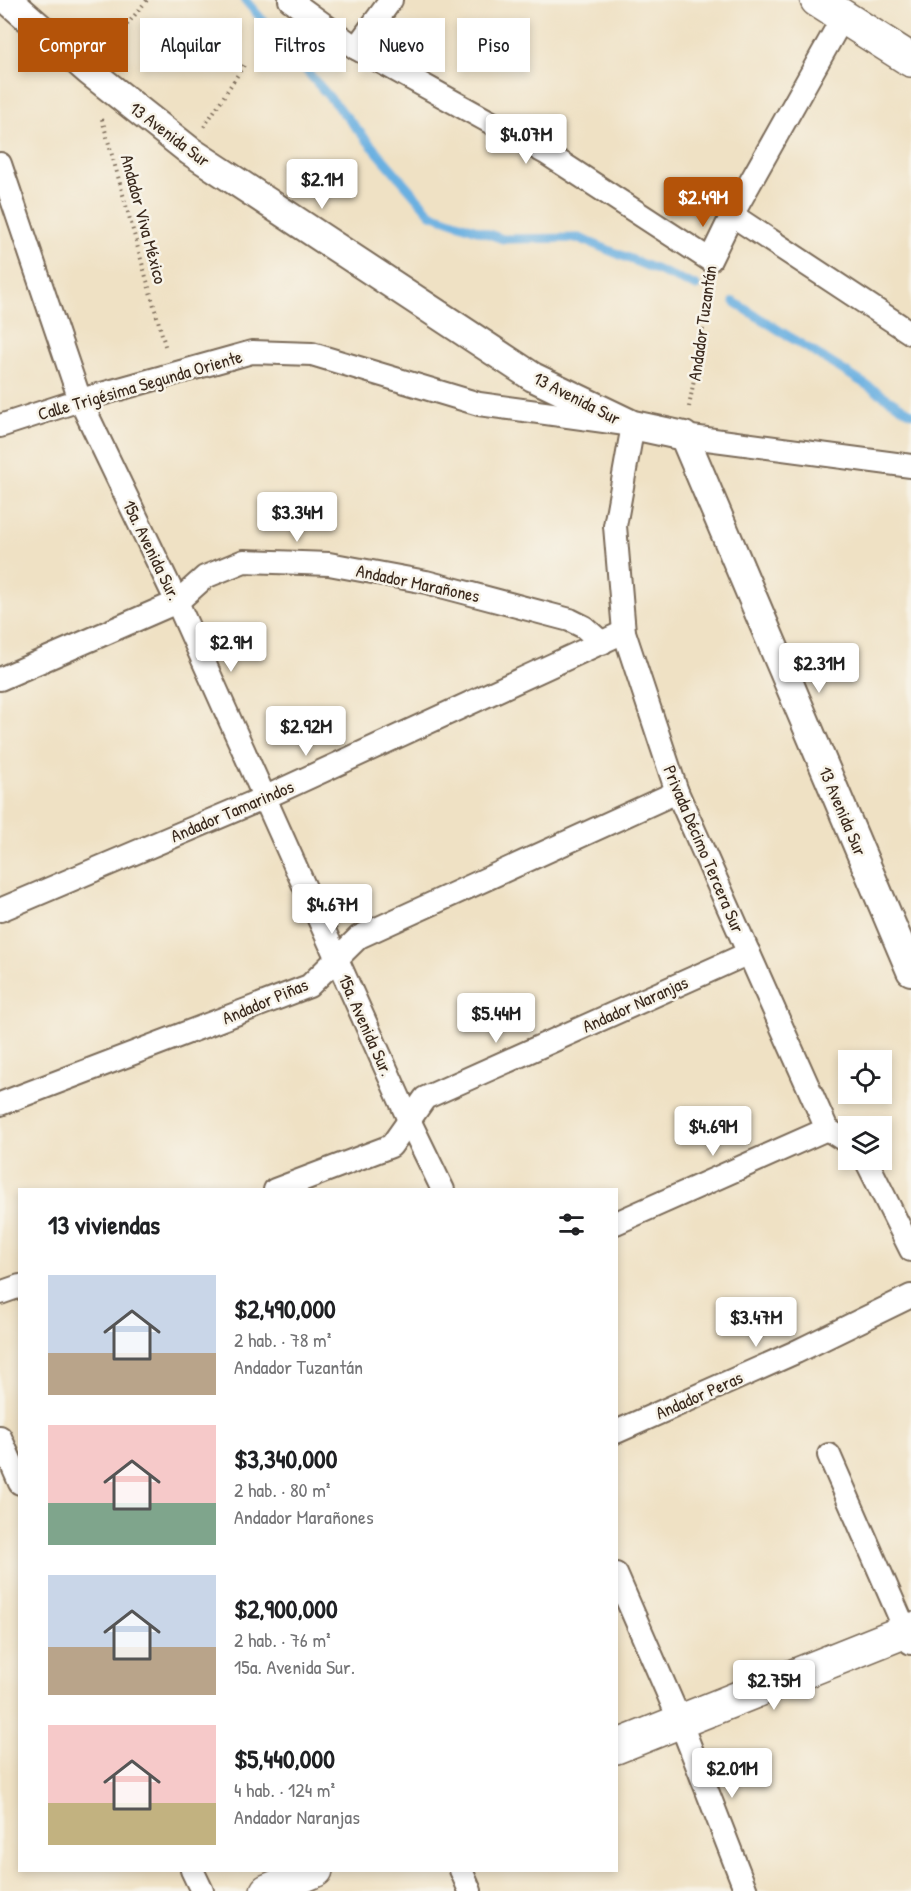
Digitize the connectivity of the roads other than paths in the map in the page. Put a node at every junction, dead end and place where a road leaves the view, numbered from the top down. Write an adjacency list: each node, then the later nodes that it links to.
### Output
1 (8, 0): 11 (street, 13 Avenida Sur)
2 (290, 0): 5 (street)
3 (391, 0): 5 (street)
4 (830, 8): 6 (main road); 8 (street, Andador Tuzantán)
5 (356, 48): 8 (street, Andador Tuzantán)
6 (911, 60)
7 (0, 164): 10 (street, 15a. Avenida Sur.)
8 (732, 214): 9 (street)
9 (911, 333)
10 (80, 400): 11 (street, Calle Trigésima Segunda Oriente); 12 (street, Calle Trigésima Segunda Oriente); 15 (street, 15a. Avenida Sur.)
11 (633, 425): 13 (street, 13 Avenida Sur); 16 (street, Privada Décimo Tercera Sur)
12 (0, 426)
13 (684, 436): 14 (street); 24 (street, 13 Avenida Sur)
14 (911, 466)
15 (177, 602): 17 (street, Andador Marañones); 18 (street, Andador Marañones); 20 (street, 15a. Avenida Sur.)
16 (624, 632): 17 (street, Andador Tamarindos); 19 (street, Privada Décimo Tercera Sur)
17 (602, 643): 20 (street, Andador Tamarindos)
18 (0, 679)
19 (677, 792): 22 (street, Privada Décimo Tercera Sur); 23 (street, Andador Piñas)
20 (264, 798): 21 (street, Andador Tamarindos); 23 (street, 15a. Avenida Sur.)
21 (0, 910)
22 (749, 953): 26 (street, Andador Naranjas); 27 (street, Privada Décimo Tercera Sur)
23 (336, 958): 25 (street, Andador Piñas); 26 (street, 15a. Avenida Sur.)
24 (911, 971)
25 (0, 1104)
26 (409, 1120): 30 (street, Andador Naranjas); 31 (street, 15a. Avenida Sur.)
27 (827, 1129): 28 (street); 32 (street)
28 (838, 1136)
29 (871, 1170): 33 (street)
30 (280, 1188)
31 (442, 1188)
32 (618, 1222)
33 (911, 1250)
34 (18, 1287): 35 (street)
35 (0, 1293)
36 (911, 1296): 37 (street, Andador Peras)
37 (618, 1431)
38 (0, 1437): 40 (street)
39 (830, 1455): 42 (street)
40 (18, 1478)
41 (618, 1579): 43 (street)
42 (909, 1634): 43 (main road)
43 (680, 1721): 44 (main road); 51 (street)
44 (618, 1745)
45 (193, 1872): 48 (street)
46 (311, 1872): 49 (main road)
47 (462, 1872): 50 (street)
48 (201, 1891)
49 (267, 1891)
50 (470, 1891)
51 (746, 1891)

